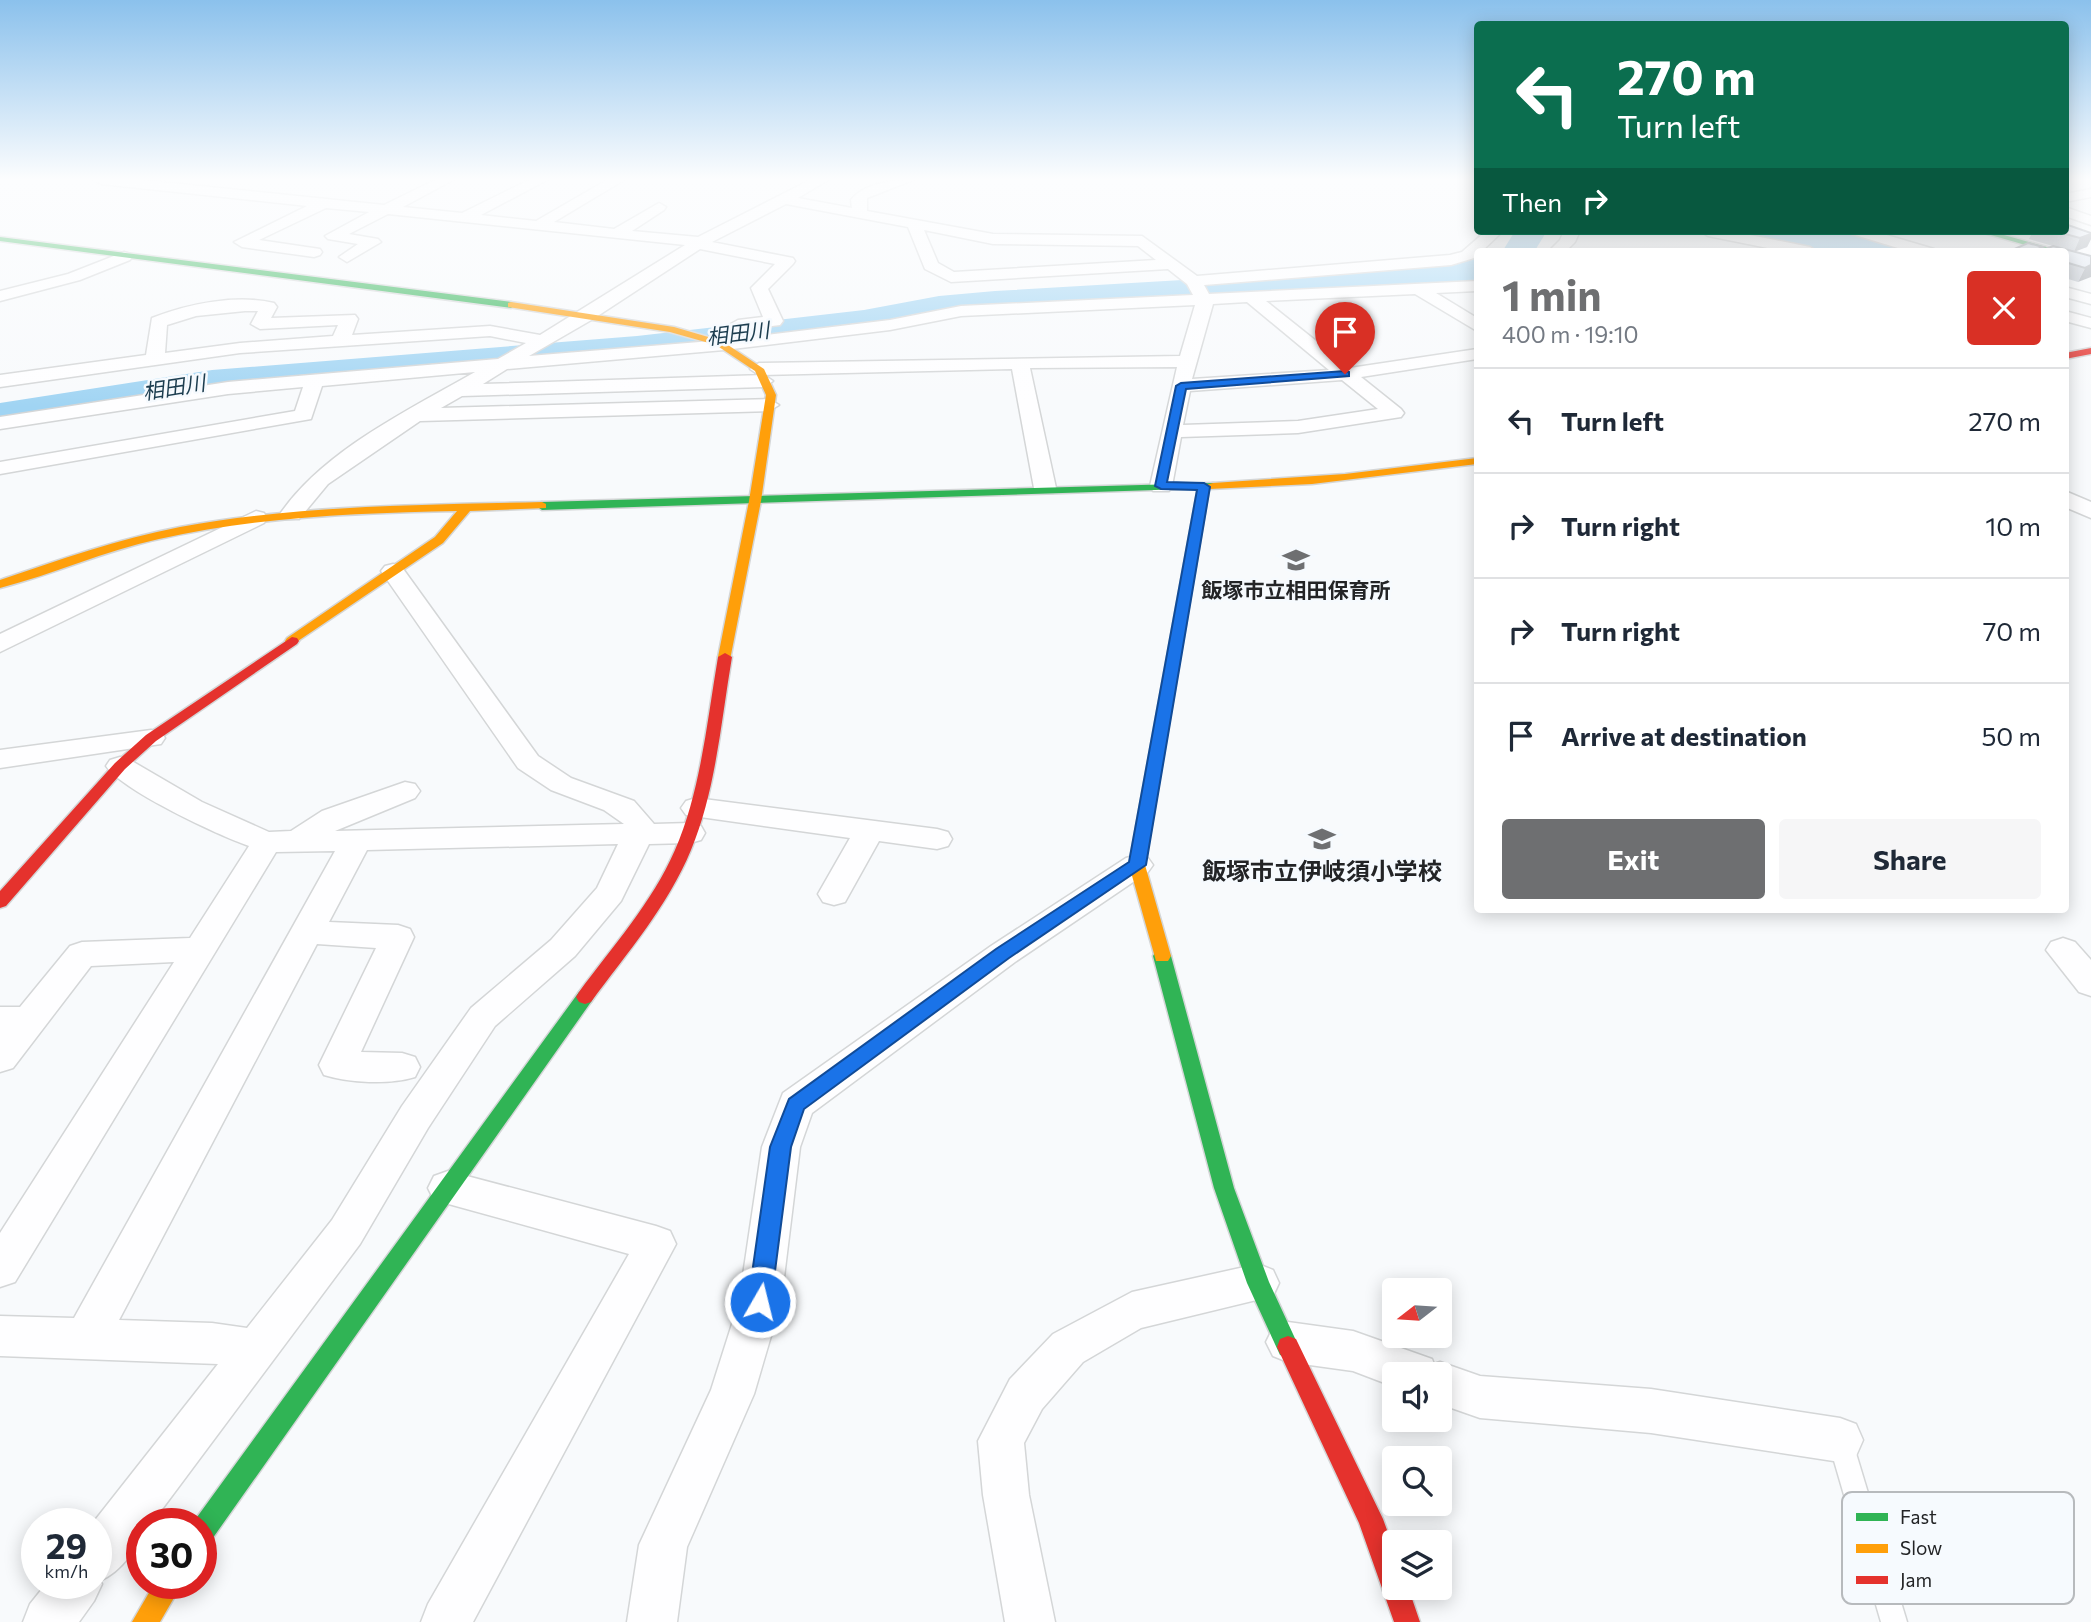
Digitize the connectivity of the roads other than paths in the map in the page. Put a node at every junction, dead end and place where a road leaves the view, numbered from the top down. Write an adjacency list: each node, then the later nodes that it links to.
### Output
1 (115, 256): 8 (main road)
2 (678, 256): 18 (street)
3 (764, 256): 22 (street)
4 (927, 256): 5 (street)
5 (1016, 256): 9 (street)
6 (1161, 256): 9 (street)
7 (1466, 256): 10 (street)
8 (124, 257): 14 (street); 18 (main road)
9 (1171, 264): 10 (street)
10 (1193, 281): 17 (street)
11 (1474, 286): 12 (street)
12 (1420, 290): 15 (street); 21 (street)
13 (2069, 293): 16 (street)
14 (0, 296)
15 (1252, 298): 17 (street); 33 (street)
16 (2091, 299)
17 (1205, 301): 24 (street); 30 (street)
18 (587, 315): 22 (main road); 25 (street)
19 (2069, 317): 20 (street)
20 (2091, 323)
21 (1474, 324)
22 (687, 333): 24 (main road)
23 (340, 342): 25 (street); 29 (street); 29 (street)
24 (722, 344): 32 (street); 34 (main road)
25 (536, 345): 32 (street)
26 (2091, 351): 28 (main road)
27 (1474, 354): 33 (street)
28 (2069, 355)
29 (155, 360): 35 (street)
30 (1189, 361): 31 (street); 37 (street)
31 (1020, 363): 34 (street); 47 (street)
32 (504, 364): 36 (street); 38 (street)
33 (1345, 374): 37 (street); 42 (street)
34 (762, 375): 38 (street); 39 (main road)
35 (0, 381)
36 (314, 381): 41 (street); 44 (street)
37 (1181, 386): 42 (street)
38 (460, 390): 40 (street)
39 (769, 405): 40 (street); 49 (main road)
40 (416, 415): 52 (street)
41 (0, 423)
42 (1172, 431): 45 (street)
43 (1474, 461): 46 (main road)
44 (0, 468)
45 (1161, 486): 46 (main road); 47 (main road)
46 (1204, 487): 67 (main road)
47 (1045, 488): 49 (main road)
48 (2069, 500): 51 (street)
49 (755, 501): 50 (main road); 61 (main road)
50 (465, 509): 52 (main road); 54 (main road)
51 (2091, 511)
52 (291, 514): 53 (main road)
53 (256, 518): 55 (main road); 56 (street)
54 (393, 571): 57 (main road); 63 (street)
55 (0, 584)
56 (0, 644)
57 (151, 737): 58 (street); 59 (main road)
58 (0, 759)
59 (120, 766): 66 (street); 68 (main road)
60 (405, 791): 66 (street)
61 (693, 821): 62 (street); 63 (street); 78 (main road)
62 (870, 830): 64 (street); 69 (street)
63 (637, 836): 65 (street); 84 (street)
64 (937, 839)
65 (356, 841): 66 (street); 71 (street)
66 (282, 842): 72 (street)
67 (1137, 865): 80 (main road); 97 (street)
68 (11, 878): 70 (main road)
69 (834, 894)
70 (0, 902)
71 (306, 932): 77 (street); 82 (street)
72 (201, 949): 75 (street); 79 (street)
73 (2063, 950): 74 (street)
74 (2091, 983)
75 (14, 1020): 76 (street)
76 (0, 1058)
77 (402, 1067)
78 (448, 1188): 89 (main road); 96 (street)
79 (0, 1269)
80 (1258, 1283): 83 (main road); 98 (street)
81 (0, 1336): 82 (street)
82 (86, 1339): 84 (street)
83 (1288, 1342): 85 (street); 99 (main road)
84 (256, 1349): 90 (street)
85 (1383, 1362)
86 (1452, 1387): 87 (street)
87 (1840, 1440): 88 (lane)
88 (1855, 1492)
89 (217, 1511)
90 (112, 1537)
91 (66, 1599): 94 (street)
92 (160, 1599): 95 (main road)
93 (1889, 1604): 100 (lane)
94 (48, 1622)
95 (145, 1622)
96 (446, 1622)
97 (652, 1622)
98 (1030, 1622)
99 (1407, 1622)
100 (1894, 1622)

